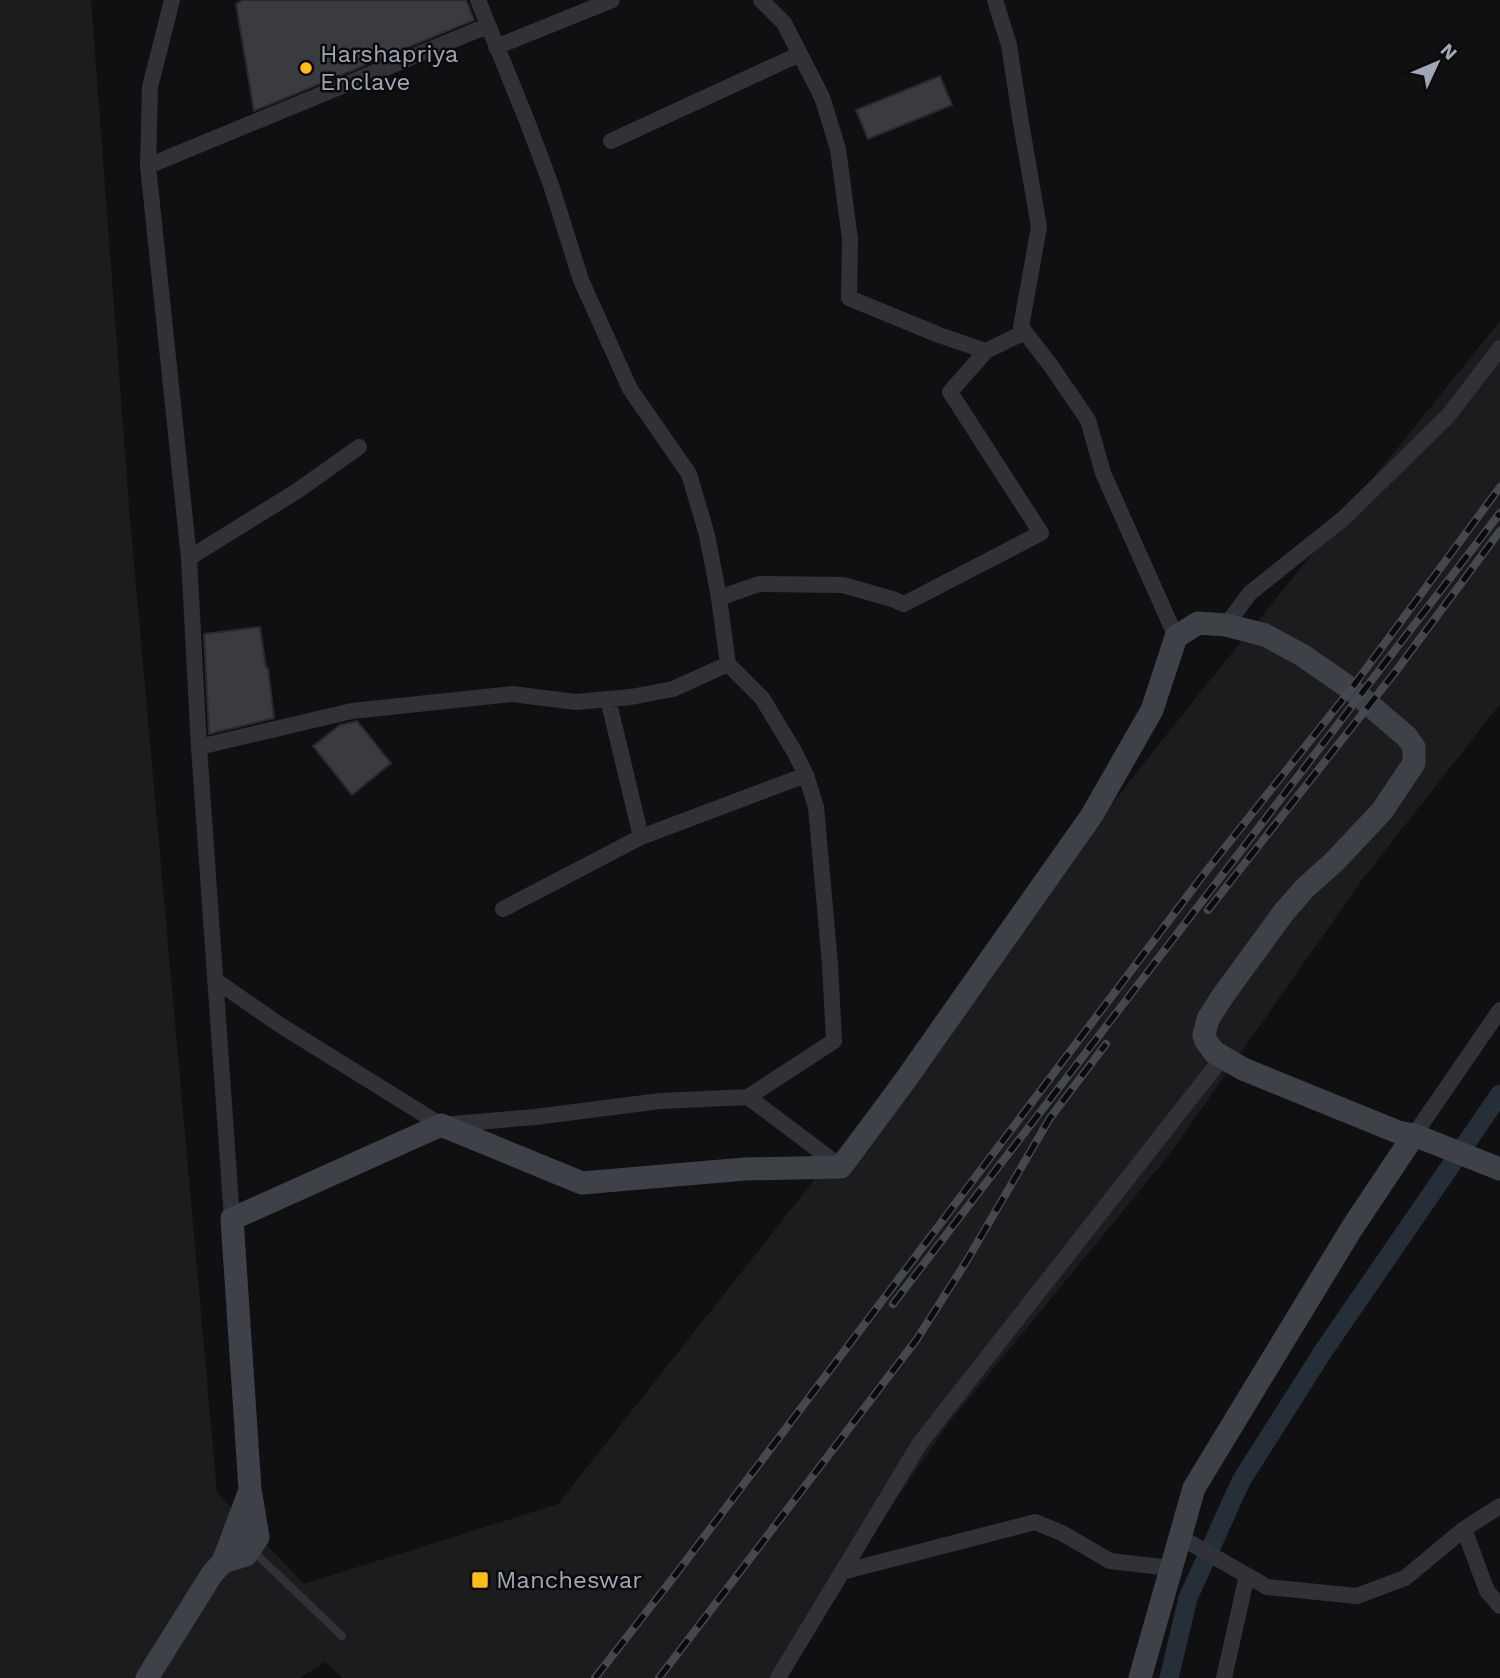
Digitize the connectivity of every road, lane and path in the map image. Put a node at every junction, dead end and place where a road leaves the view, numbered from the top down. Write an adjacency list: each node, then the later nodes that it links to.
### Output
1 (172, 0): 10 (street)
2 (478, 0): 6 (street)
3 (612, 0): 7 (street)
4 (761, 0): 8 (street)
5 (995, 0): 11 (street)
6 (487, 26): 7 (street); 10 (street)
7 (496, 47): 16 (street)
8 (800, 54): 9 (street); 13 (street)
9 (611, 141)
10 (148, 166): 15 (street)
11 (1025, 332): 13 (street); 18 (street)
12 (1500, 348): 17 (street)
13 (986, 351): 16 (street)
14 (359, 447): 15 (street)
15 (189, 558): 21 (street)
16 (719, 598): 19 (street)
17 (1226, 625): 18 (street); 27 (street)
18 (1176, 637): 31 (street)
19 (728, 664): 20 (street); 22 (street)
20 (608, 699): 21 (street); 23 (street)
21 (199, 747): 25 (street)
22 (806, 775): 23 (street); 28 (street)
23 (640, 837): 24 (street)
24 (503, 909)
25 (215, 980): 29 (street); 33 (street)
26 (1500, 1010): 30 (street)
27 (1222, 1058): 30 (street); 41 (street)
28 (748, 1097): 29 (street); 31 (street)
29 (441, 1125): 31 (street); 33 (street)
30 (1414, 1135): 32 (street); 37 (street)
31 (841, 1167)
32 (1499, 1169)
33 (232, 1219): 34 (street)
34 (250, 1489): 38 (street); 39 (street)
35 (1500, 1506): 36 (street)
36 (1464, 1529): 42 (street); 43 (street)
37 (1181, 1537): 40 (street); 42 (street)
38 (250, 1549): 39 (street); 44 (lane)
39 (223, 1562): 45 (street)
40 (1171, 1568): 41 (street); 47 (street)
41 (842, 1572): 46 (street)
42 (1244, 1574): 48 (street)
43 (1500, 1606)
44 (342, 1636)
45 (147, 1678)
46 (778, 1678)
47 (1140, 1678)
48 (1224, 1678)

